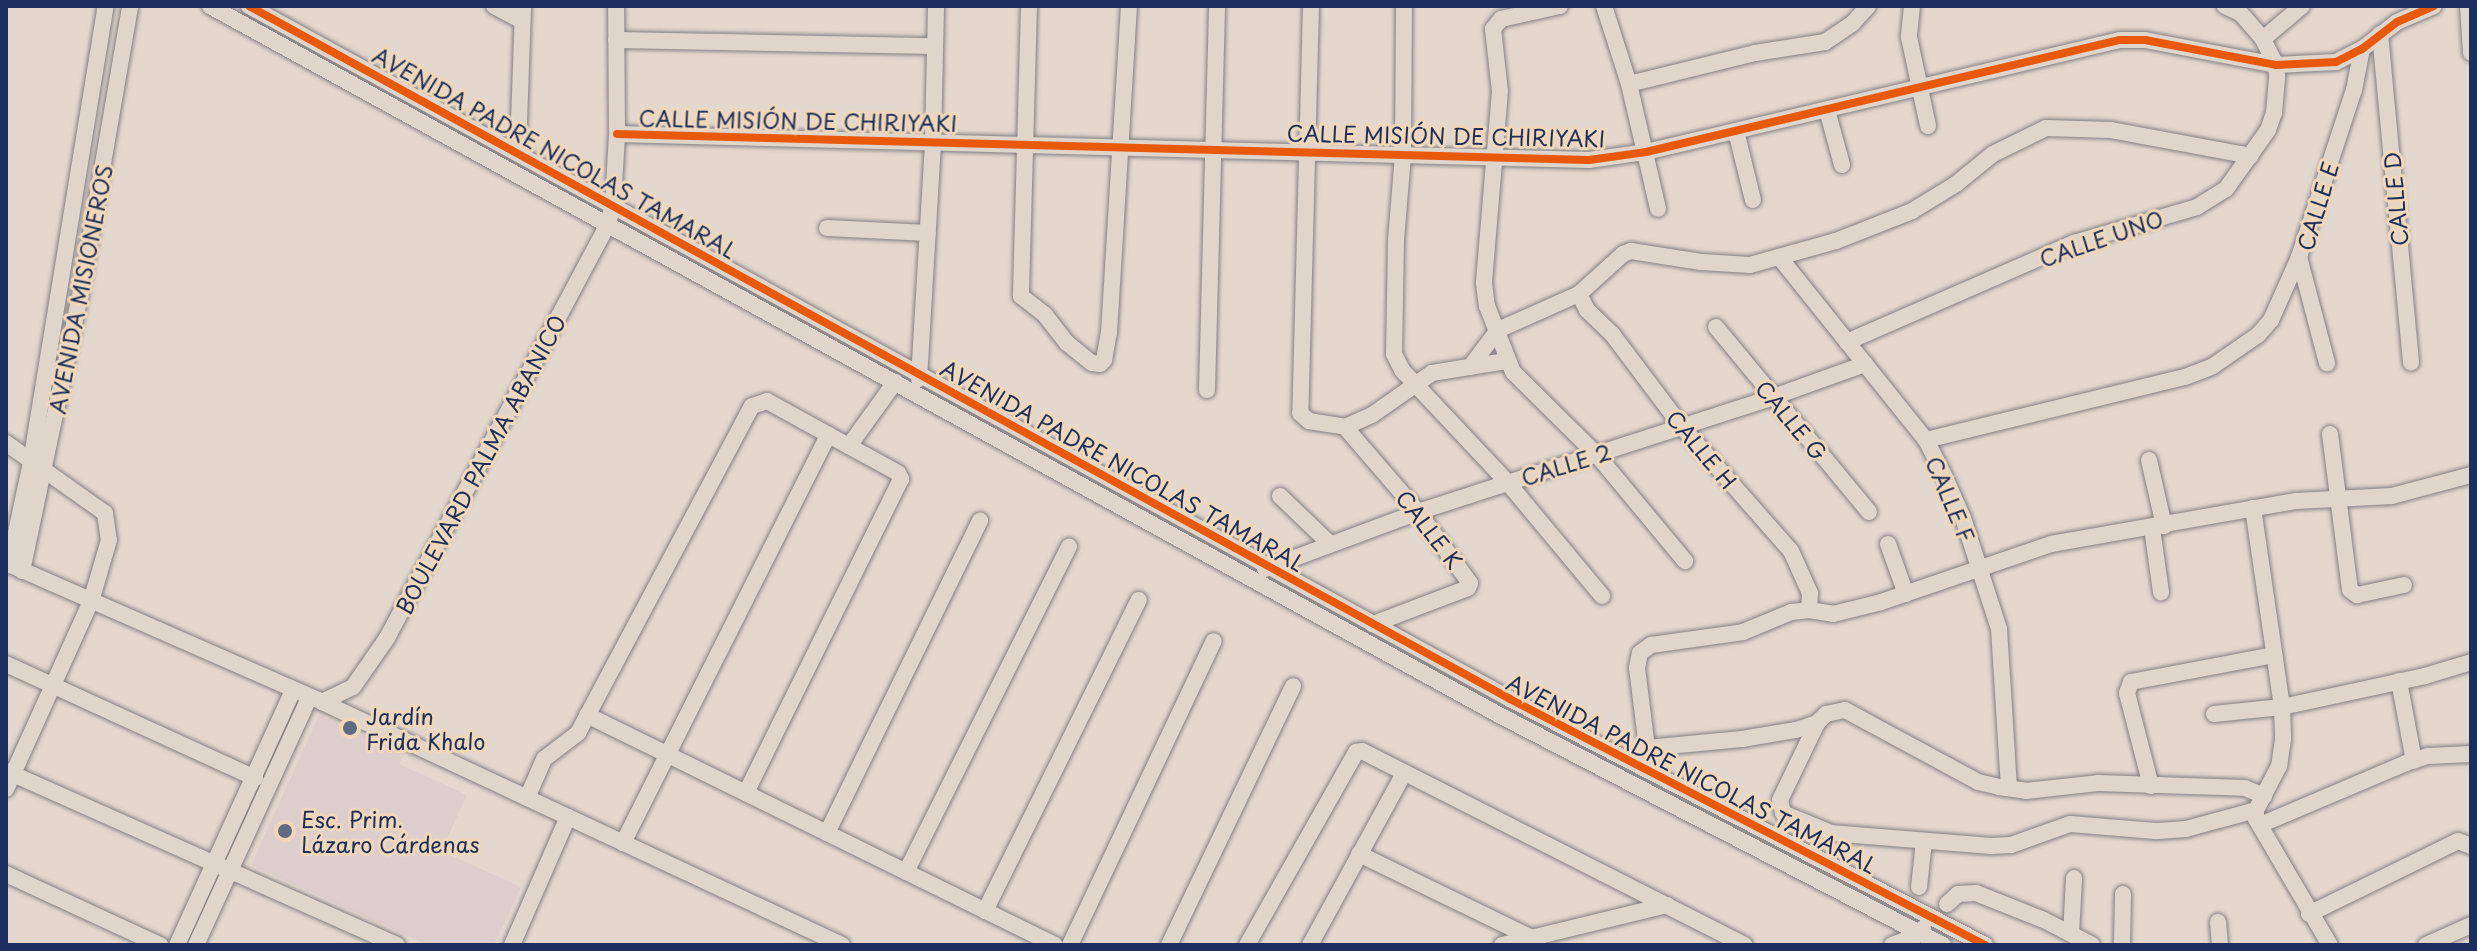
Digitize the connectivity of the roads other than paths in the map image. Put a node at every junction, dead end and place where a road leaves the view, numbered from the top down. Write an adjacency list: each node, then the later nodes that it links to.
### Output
1 (106, 6): 78 (street, AVENIDA MISIONEROS)
2 (130, 6): 78 (street, AVENIDA MISIONEROS)
3 (210, 6): 49 (street, AVENIDA PADRE NICOLAS TAMARAL)
4 (249, 6): 39 (street, AVENIDA PADRE NICOLAS TAMARAL)
5 (494, 6): 21 (street)
6 (616, 6): 24 (street, BOULEVARD PALMA ABANICO)
7 (936, 6): 25 (street)
8 (1029, 6): 36 (street)
9 (1129, 6): 37 (street)
10 (1217, 6): 38 (street)
11 (1311, 6): 40 (street)
12 (1404, 6): 42 (street)
13 (1560, 6): 44 (street)
14 (1604, 6): 29 (street)
15 (1868, 6): 29 (street)
16 (1912, 6): 30 (street)
17 (2302, 6): 23 (street)
18 (2434, 6): 22 (street, CALLE MISIÓN DE CHIRIYAKI)
19 (2468, 6): 27 (street)
20 (2234, 8): 23 (street)
21 (522, 14): 39 (street)
22 (2380, 34): 26 (street, CALLE MISIÓN DE CHIRIYAKI); 60 (street, CALLE D)
23 (2263, 39): 28 (street)
24 (616, 40): 25 (street); 34 (street, BOULEVARD PALMA ABANICO)
25 (935, 46): 35 (street)
26 (2362, 49): 28 (street, CALLE MISIÓN DE CHIRIYAKI); 52 (street, CALLE E)
27 (2471, 53)
28 (2276, 65): 30 (street, CALLE MISIÓN DE CHIRIYAKI); 43 (street, CALLE UNO)
29 (1629, 84): 41 (street)
30 (1921, 88): 31 (street, CALLE MISIÓN DE CHIRIYAKI); 32 (street)
31 (1827, 110): 33 (street, CALLE MISIÓN DE CHIRIYAKI); 45 (street)
32 (1928, 126)
33 (1736, 131): 41 (street, CALLE MISIÓN DE CHIRIYAKI); 46 (street)
34 (617, 134): 35 (street, CALLE MISIÓN DE CHIRIYAKI); 47 (street, BOULEVARD PALMA ABANICO)
35 (933, 140): 36 (street, CALLE MISIÓN DE CHIRIYAKI); 51 (street)
36 (1027, 143): 37 (street, CALLE MISIÓN DE CHIRIYAKI); 37 (street)
37 (1121, 145): 38 (street, CALLE MISIÓN DE CHIRIYAKI)
38 (1213, 149): 40 (street, CALLE MISIÓN DE CHIRIYAKI); 66 (street)
39 (518, 151): 47 (street, AVENIDA PADRE NICOLAS TAMARAL)
40 (1309, 152): 42 (street, CALLE MISIÓN DE CHIRIYAKI); 69 (street)
41 (1646, 152): 44 (street, CALLE MISIÓN DE CHIRIYAKI); 48 (street)
42 (1403, 155): 44 (street, CALLE MISIÓN DE CHIRIYAKI); 65 (street)
43 (2251, 156): 53 (street); 57 (street, CALLE UNO)
44 (1497, 158): 56 (street)
45 (1842, 165)
46 (1753, 200)
47 (613, 204): 49 (street, BOULEVARD PALMA ABANICO); 63 (street, AVENIDA PADRE NICOLAS TAMARAL)
48 (1658, 209)
49 (608, 224): 64 (street, AVENIDA PADRE NICOLAS TAMARAL); 112 (street, BOULEVARD PALMA ABANICO)
50 (827, 228): 51 (street)
51 (928, 233): 63 (street)
52 (2299, 257): 59 (street, CALLE E); 73 (street)
53 (1780, 258): 54 (street); 57 (street, CALLE F)
54 (1579, 294): 56 (street); 70 (street, CALLE H)
55 (1716, 327): 68 (street, CALLE G)
56 (1498, 330): 58 (street); 62 (street)
57 (1847, 342): 61 (street, CALLE F)
58 (1506, 361): 62 (street); 76 (street)
59 (2327, 363)
60 (2411, 363)
61 (1865, 364): 68 (street, CALLE 2); 73 (street, CALLE F)
62 (1470, 367): 65 (street)
63 (922, 374): 67 (street); 93 (street, AVENIDA PADRE NICOLAS TAMARAL)
64 (895, 382): 67 (street, AVENIDA PADRE NICOLAS TAMARAL); 75 (street)
65 (1415, 382): 69 (street); 80 (street)
66 (1207, 390)
67 (913, 392): 95 (street, AVENIDA PADRE NICOLAS TAMARAL)
68 (1773, 397): 70 (street, CALLE 2); 85 (street, CALLE G)
69 (1345, 427): 84 (street, CALLE K)
70 (1682, 427): 76 (street, CALLE 2); 102 (street, CALLE H)
71 (2330, 434): 82 (street)
72 (828, 435): 75 (street); 115 (street); 119 (street)
73 (1926, 440): 94 (street, CALLE F)
74 (6, 443): 78 (street)
75 (849, 446): 127 (street)
76 (1597, 455): 80 (street, CALLE 2); 91 (street)
77 (2149, 460): 87 (street)
78 (39, 467): 92 (street, AVENIDA MISIONEROS); 101 (street)
79 (2471, 475): 82 (street)
80 (1508, 483): 84 (street, CALLE 2); 99 (street)
81 (1280, 496): 88 (street)
82 (2338, 499): 83 (street); 96 (street)
83 (2253, 508): 87 (street); 105 (street)
84 (1418, 512): 88 (street, CALLE 2); 103 (street, CALLE K)
85 (1869, 512)
86 (980, 520): 131 (street)
87 (2158, 527): 94 (street); 97 (street)
88 (1330, 544): 93 (street, CALLE 2)
89 (1888, 544): 98 (street)
90 (1069, 546): 137 (street)
91 (1685, 561)
92 (12, 566): 101 (street)
93 (1269, 567): 95 (street, CALLE 2); 103 (street, AVENIDA PADRE NICOLAS TAMARAL)
94 (1979, 570): 98 (street); 126 (street, CALLE F)
95 (1245, 577): 151 (street, AVENIDA PADRE NICOLAS TAMARAL)
96 (2404, 585)
97 (2161, 592)
98 (1906, 594): 102 (street)
99 (1602, 596)
100 (1139, 600): 144 (street)
101 (91, 601): 109 (street); 111 (street)
102 (1809, 610): 117 (street)
103 (1373, 624): 121 (street, AVENIDA PADRE NICOLAS TAMARAL)
104 (1214, 641): 159 (street)
105 (2274, 655): 113 (street); 125 (street)
106 (2471, 662): 108 (street)
107 (6, 664): 109 (street)
108 (2399, 681): 113 (street); 120 (street)
109 (53, 685): 123 (street); 124 (street)
110 (1293, 686): 160 (street)
111 (293, 691): 112 (street); 124 (street)
112 (316, 700): 128 (street); 136 (street)
113 (2282, 707): 114 (street); 129 (street)
114 (2214, 714)
115 (587, 715): 119 (street); 128 (street)
116 (1817, 723): 117 (street); 126 (street); 132 (street)
117 (1647, 748): 121 (street)
118 (2471, 754): 120 (street)
119 (668, 755): 127 (street); 133 (street)
120 (2414, 761): 129 (street)
121 (1638, 765): 146 (street, AVENIDA PADRE NICOLAS TAMARAL)
122 (1404, 773): 135 (street); 143 (street); 161 (street)
123 (8, 778): 136 (street)
124 (255, 778): 136 (street)
125 (2151, 786): 126 (street); 129 (street)
126 (2009, 788)
127 (746, 793): 131 (street)
128 (527, 798): 130 (street)
129 (2260, 811): 132 (street); 145 (street)
130 (568, 817): 133 (street); 156 (street)
131 (827, 833): 137 (street)
132 (1924, 841): 140 (street)
133 (623, 843): 157 (street)
134 (2471, 846): 145 (street)
135 (1359, 854): 150 (street); 162 (street)
136 (222, 868): 153 (street); 154 (street); 155 (street)
137 (906, 872): 144 (street)
138 (6, 874): 152 (street)
139 (2074, 878): 149 (street)
140 (1919, 887)
141 (2123, 894): 169 (street)
142 (1947, 904): 149 (street)
143 (1667, 905): 150 (street); 164 (street)
144 (985, 911): 158 (street)
145 (2309, 914): 171 (street)
146 (1929, 916): 151 (street); 167 (street, AVENIDA PADRE NICOLAS TAMARAL)
147 (2218, 922): 170 (street)
148 (2471, 925): 172 (street)
149 (2071, 934): 168 (street)
150 (1532, 938): 163 (street)
151 (1926, 938): 165 (street); 166 (street, AVENIDA PADRE NICOLAS TAMARAL)
152 (160, 945)
153 (177, 945)
154 (196, 945)
155 (397, 945)
156 (512, 945)
157 (842, 945)
158 (1055, 945)
159 (1070, 945)
160 (1169, 945)
161 (1247, 945)
162 (1310, 945)
163 (1502, 945)
164 (1745, 945)
165 (1892, 945)
166 (1943, 945)
167 (1985, 945)
168 (2092, 945)
169 (2122, 945)
170 (2220, 945)
171 (2330, 945)
172 (2426, 945)

